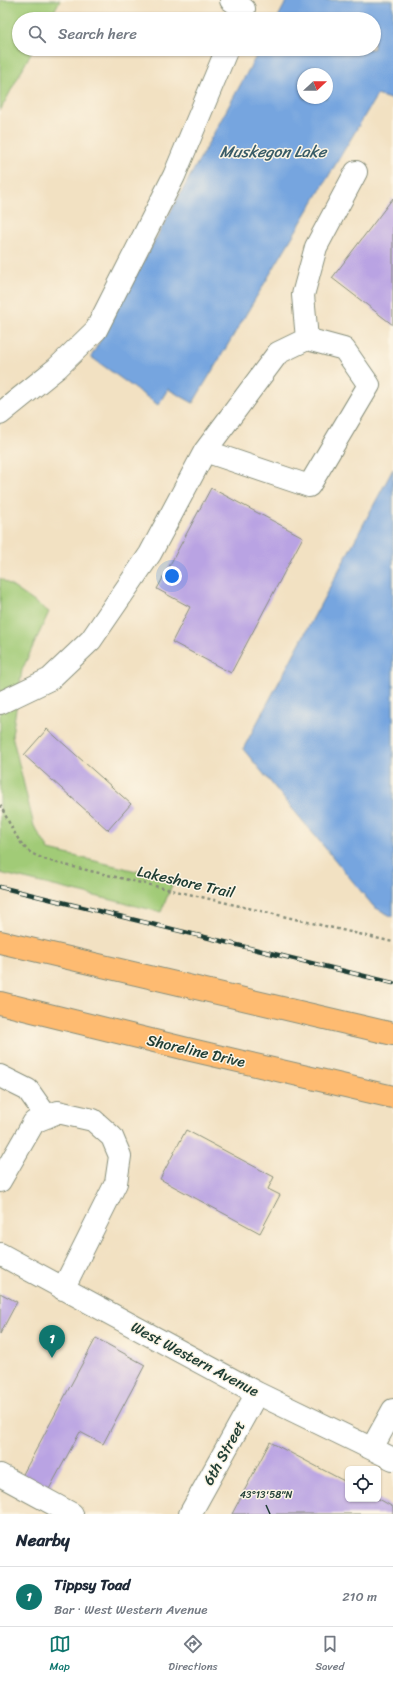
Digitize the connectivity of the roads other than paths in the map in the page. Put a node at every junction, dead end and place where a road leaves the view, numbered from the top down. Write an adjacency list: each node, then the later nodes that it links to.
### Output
1 (231, 0): 2 (street)
2 (243, 12)
3 (224, 56): 6 (street)
4 (356, 172): 5 (street)
5 (307, 339): 7 (street); 7 (street)
6 (0, 414)
7 (205, 451): 8 (street)
8 (0, 703)
9 (0, 942): 11 (highway)
10 (0, 1003): 13 (highway, Shoreline Drive)
11 (393, 1034)
12 (0, 1076): 14 (street)
13 (393, 1097)
14 (47, 1117): 15 (street); 18 (street)
15 (7, 1154): 16 (street)
16 (0, 1181)
17 (0, 1254): 18 (street, West Western Avenue)
18 (63, 1288): 19 (street, West Western Avenue)
19 (258, 1393): 21 (street, West Western Avenue); 25 (street, 6th Street)
20 (393, 1410): 21 (street)
21 (372, 1448): 22 (street, West Western Avenue)
22 (393, 1459)
23 (2, 1481): 24 (street)
24 (72, 1514)
25 (190, 1514)

